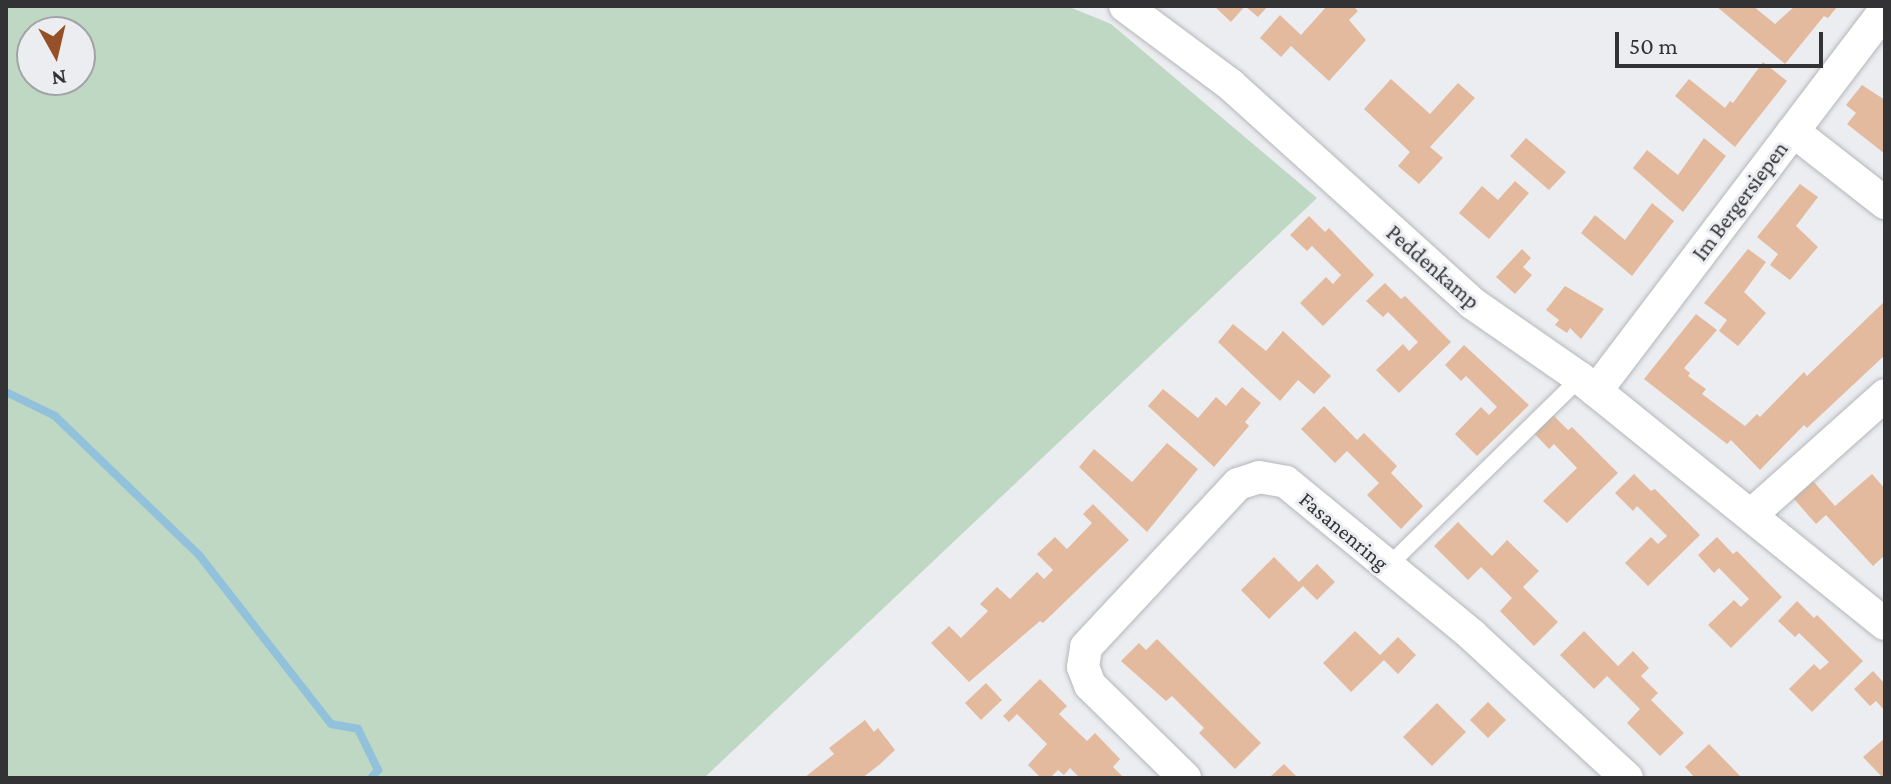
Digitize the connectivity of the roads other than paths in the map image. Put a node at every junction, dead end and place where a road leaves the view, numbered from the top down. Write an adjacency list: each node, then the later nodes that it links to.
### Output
1 (1125, 6): 5 (street, Peddenkamp)
2 (1885, 10): 3 (street, Im Bergersiepen)
3 (1793, 131): 4 (street); 5 (street, Im Bergersiepen)
4 (1885, 203)
5 (1588, 384): 7 (street, Peddenkamp); 8 (lane)
6 (1885, 395): 7 (street)
7 (1751, 515): 9 (street, Peddenkamp)
8 (1387, 567): 10 (street, Fasanenring); 11 (street, Fasanenring)
9 (1885, 624)
10 (1185, 778)
11 (1627, 778)

